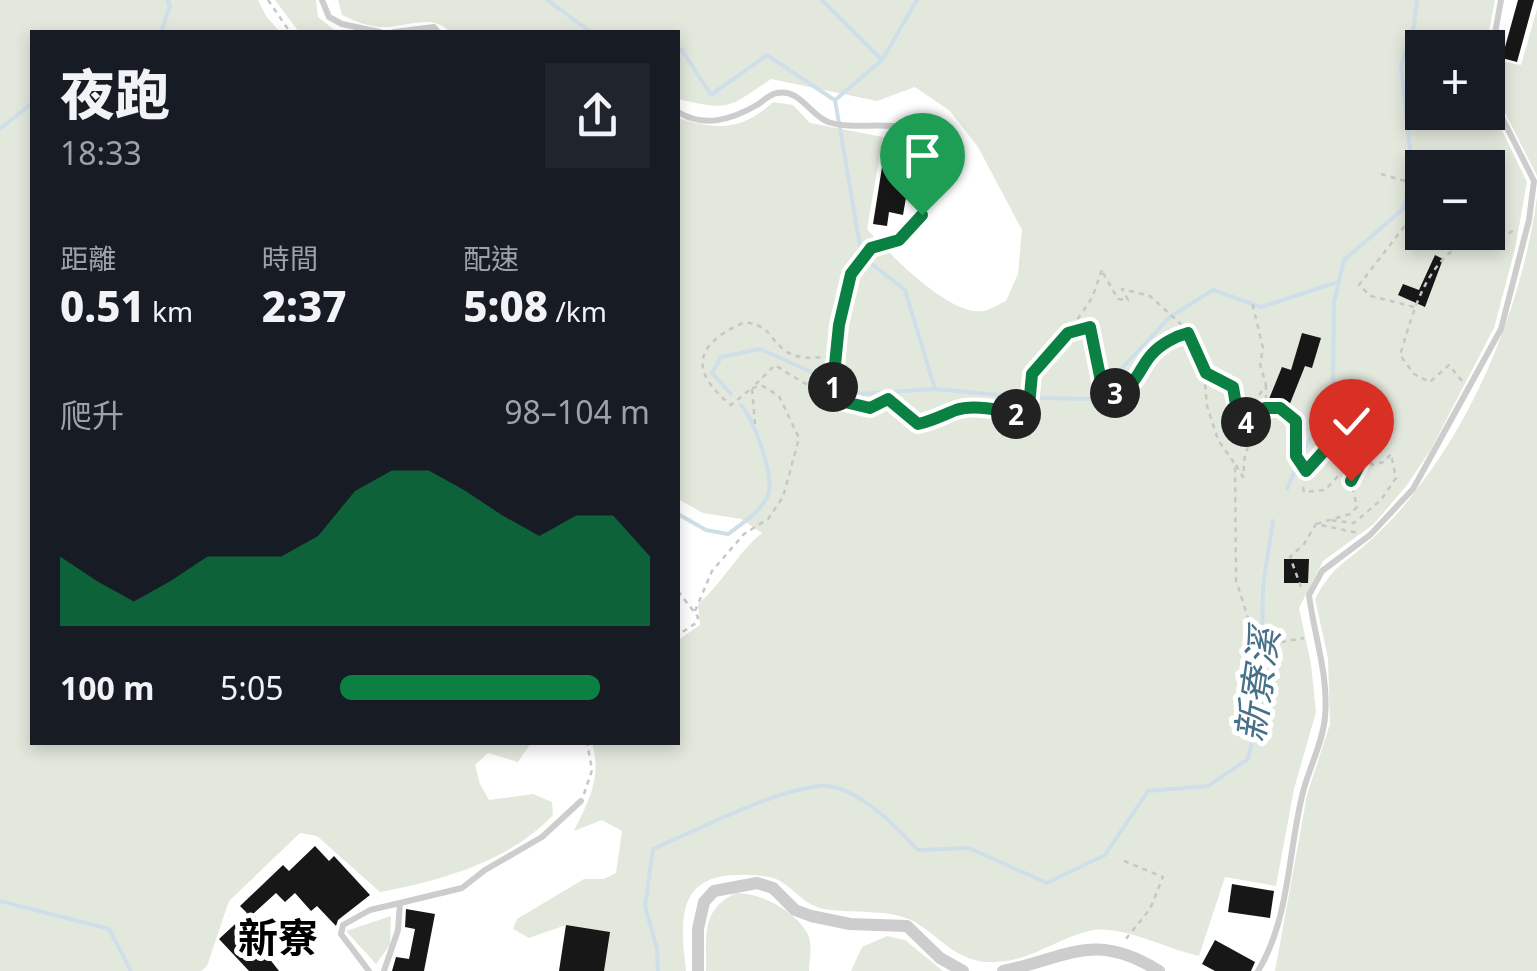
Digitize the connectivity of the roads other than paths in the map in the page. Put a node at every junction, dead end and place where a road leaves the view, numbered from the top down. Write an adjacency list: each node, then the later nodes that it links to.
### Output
1 (322, 0): 3 (lane)
2 (1501, 0): 4 (lane)
3 (370, 30)
4 (1496, 30)
5 (680, 113): 7 (lane)
6 (1505, 124): 16 (lane)
7 (922, 215)
8 (581, 801): 9 (lane)
9 (400, 903): 10 (lane); 11 (lane)
10 (369, 971)
11 (384, 971)
12 (698, 971): 13 (street)
13 (962, 971)
14 (1004, 971): 15 (street)
15 (1159, 971)
16 (1258, 971)

